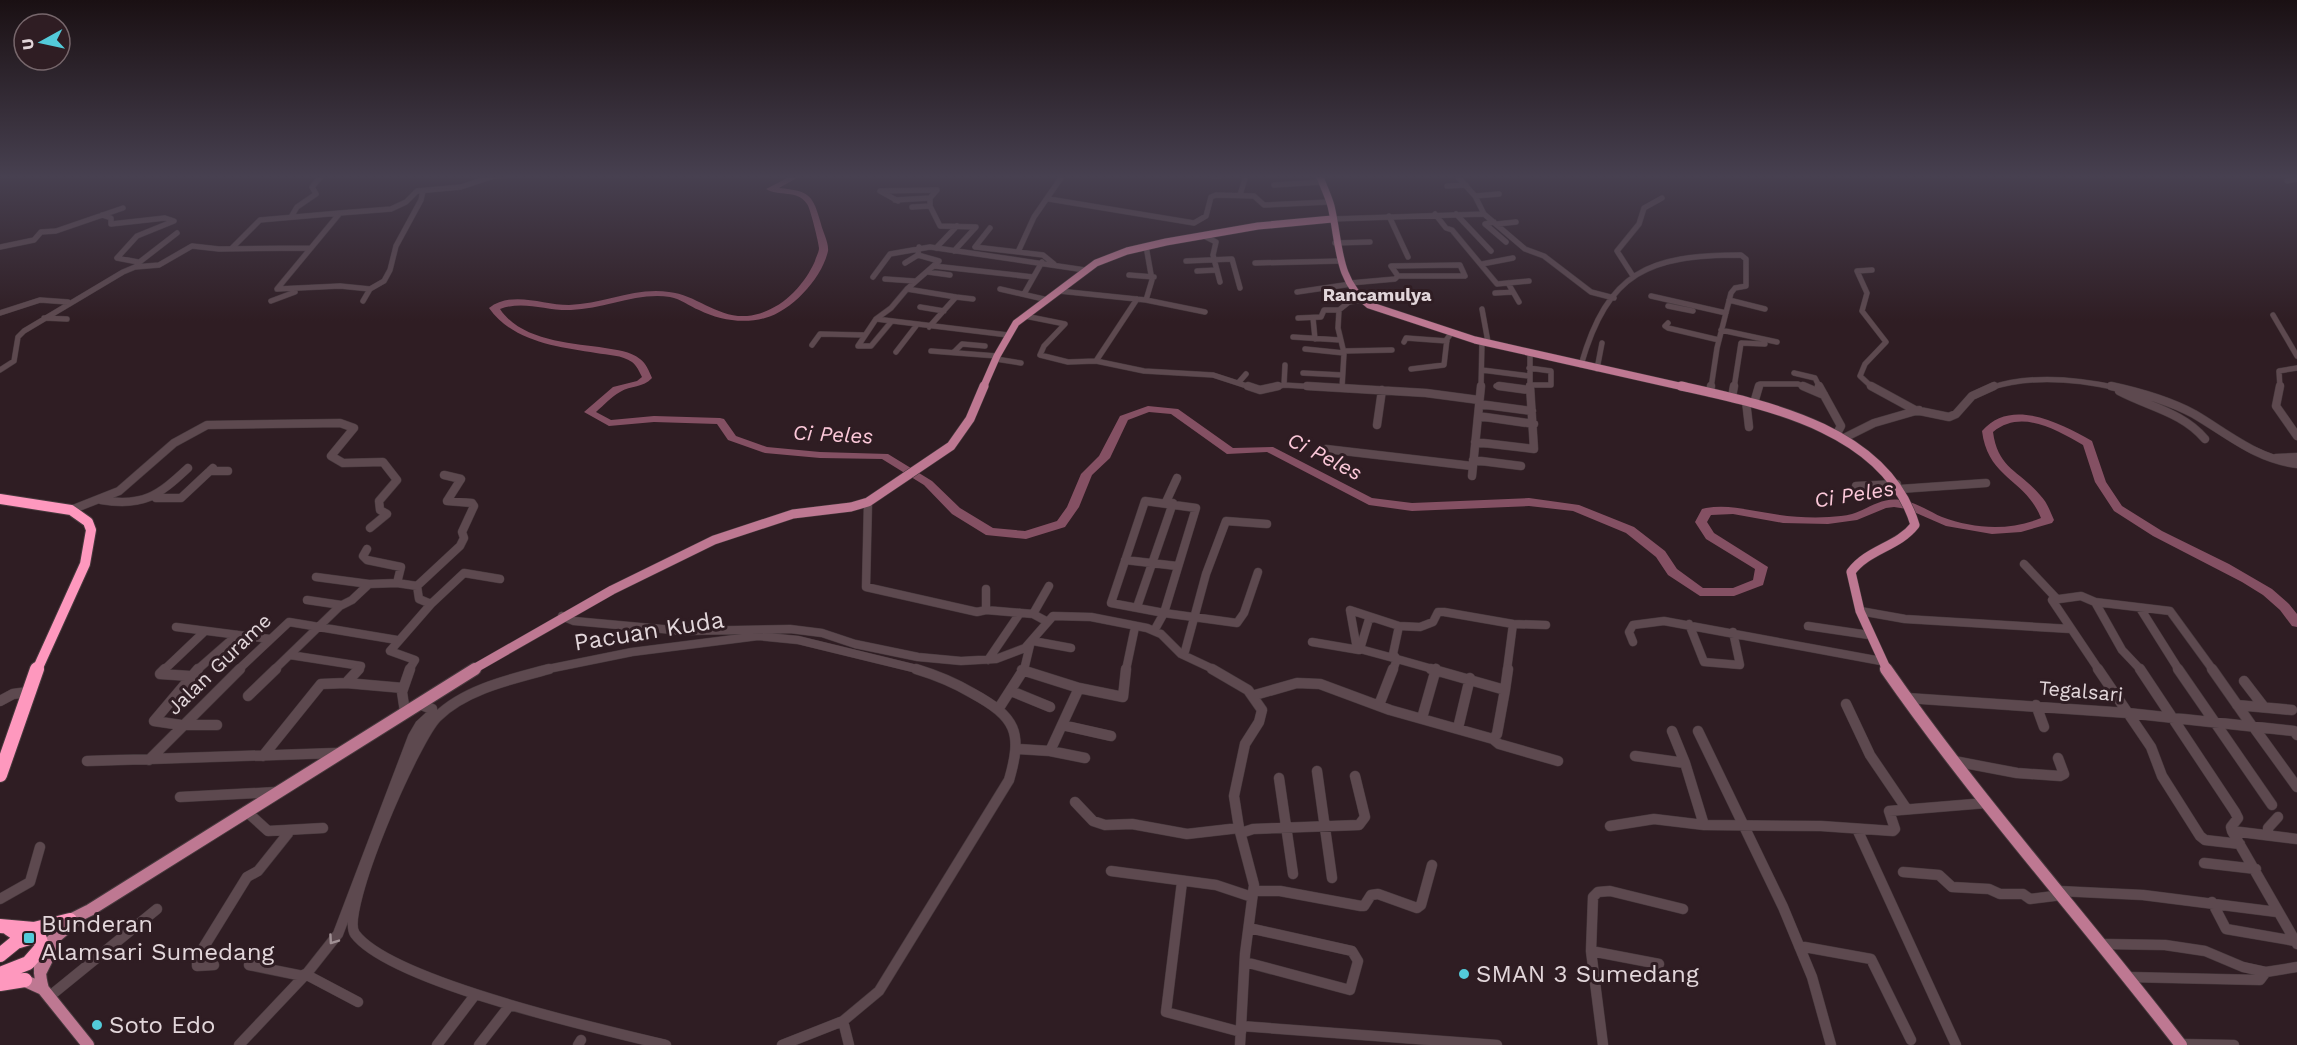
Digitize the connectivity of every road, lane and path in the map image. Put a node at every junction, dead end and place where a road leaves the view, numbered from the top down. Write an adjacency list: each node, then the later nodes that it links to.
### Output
1 (1194, 223): 21 (street)
2 (77, 224): 26 (street)
3 (167, 224): 46 (street)
4 (255, 224): 28 (street)
5 (331, 224): 29 (street)
6 (406, 224): 69 (street)
7 (939, 224): 17 (street)
8 (1031, 224): 33 (street)
9 (1278, 224): 20 (main road)
10 (1333, 224): 24 (main road)
11 (1393, 224): 35 (street)
12 (1444, 224): 45 (street)
13 (1465, 224): 32 (street)
14 (1487, 224): 23 (street)
15 (1496, 224): 80 (street)
16 (1641, 224): 56 (street)
17 (957, 226): 30 (street); 31 (street)
18 (990, 228): 33 (street)
19 (177, 233): 46 (street)
20 (1204, 236): 21 (main road); 37 (street)
21 (1191, 238): 25 (main road)
22 (1370, 242): 24 (street)
23 (1506, 242)
24 (1335, 243): 39 (main road)
25 (1146, 246): 48 (main road); 59 (street)
26 (0, 247)
27 (919, 247): 30 (street); 34 (street); 57 (street)
28 (232, 248): 29 (street); 46 (street)
29 (311, 248): 68 (street)
30 (936, 248): 31 (street)
31 (954, 251): 40 (street)
32 (1491, 251)
33 (1018, 252): 44 (street)
34 (918, 255): 41 (street); 42 (street)
35 (1408, 257)
36 (1513, 258): 45 (street)
37 (1214, 260): 38 (street); 49 (street); 67 (street)
38 (1186, 261)
39 (1340, 261): 43 (street); 64 (main road)
40 (1042, 262): 44 (street); 58 (street)
41 (905, 263)
42 (937, 263): 47 (street); 52 (street); 58 (street)
43 (1255, 263)
44 (1054, 264): 48 (street)
45 (1482, 264): 65 (street)
46 (136, 265): 89 (street)
47 (971, 265)
48 (1084, 270): 72 (main road)
49 (1217, 270): 51 (street); 63 (street)
50 (1872, 270): 164 (street)
51 (1197, 271)
52 (928, 272): 53 (street); 61 (street)
53 (950, 275)
54 (1129, 275): 59 (street)
55 (1398, 276): 55 (street); 64 (street)
56 (1634, 276): 80 (street); 86 (street)
57 (873, 277)
58 (1033, 277): 77 (street)
59 (1154, 277): 84 (street)
60 (885, 279): 61 (street)
61 (914, 281): 70 (street)
62 (1529, 281): 65 (street)
63 (1220, 282)
64 (1350, 283): 73 (street); 85 (main road)
65 (1508, 283): 74 (street)
66 (949, 285): 76 (street)
67 (1240, 288)
68 (302, 289): 69 (street); 87 (street)
69 (370, 289): 88 (street)
70 (907, 289): 76 (street); 106 (street)
71 (1000, 289): 77 (street)
72 (1059, 291): 82 (street); 83 (main road)
73 (1297, 292)
74 (1513, 292): 75 (street); 90 (street)
75 (1495, 293)
76 (941, 294): 79 (street)
77 (1024, 294): 83 (street)
78 (1651, 296): 101 (street)
79 (956, 297): 81 (street); 96 (street)
80 (1614, 298): 139 (street)
81 (973, 299)
82 (1137, 299): 84 (street); 136 (street)
83 (1048, 300): 100 (main road)
84 (1146, 300): 97 (street)
85 (1361, 300): 95 (street); 112 (main road)
86 (1729, 300): 94 (street); 101 (street)
87 (271, 301)
88 (363, 301)
89 (69, 302): 98 (street); 102 (street)
90 (1519, 302)
91 (1668, 306): 101 (street)
92 (920, 307): 96 (street)
93 (1482, 309): 120 (street)
94 (1765, 309)
95 (1339, 310): 104 (street); 117 (street)
96 (944, 311): 110 (street)
97 (1205, 312)
98 (0, 313)
99 (2273, 315): 134 (street)
100 (1025, 316): 114 (main road); 136 (street)
101 (1725, 316): 111 (street)
102 (43, 318): 105 (street); 144 (street)
103 (1298, 318): 104 (street)
104 (1313, 318): 116 (street)
105 (67, 319)
106 (876, 319): 107 (street); 113 (street)
107 (891, 322): 109 (street); 113 (street)
108 (1668, 323): 118 (street)
109 (916, 326): 110 (street); 130 (street)
110 (929, 327): 114 (street)
111 (1721, 330): 118 (street); 122 (street)
112 (1452, 332): 119 (street); 120 (main road)
113 (864, 335): 125 (street)
114 (1008, 335): 135 (main road)
115 (1293, 337): 116 (street)
116 (1315, 339): 117 (street)
117 (1340, 340): 132 (street)
118 (1719, 340): 158 (street)
119 (1447, 341): 121 (street); 142 (street)
120 (1485, 341): 133 (main road); 145 (street)
121 (1404, 342)
122 (1777, 342)
123 (1602, 343): 143 (street)
124 (1765, 344): 160 (street)
125 (812, 345)
126 (985, 346): 131 (street)
127 (1305, 349): 132 (street)
128 (1392, 350): 132 (street)
129 (931, 351): 131 (street)
130 (896, 352)
131 (954, 352): 135 (street)
132 (1344, 352): 149 (street)
133 (1530, 353): 139 (main road); 140 (street)
134 (2297, 356)
135 (997, 358): 137 (street); 190 (main road)
136 (1096, 361): 151 (street)
137 (1021, 363)
138 (1285, 365): 152 (street)
139 (1581, 365): 143 (main road)
140 (1529, 368): 150 (street); 154 (street)
141 (2297, 368): 169 (street)
142 (1411, 369)
143 (1597, 369): 158 (main road)
144 (0, 370)
145 (1482, 370): 150 (street); 161 (street)
146 (1303, 373): 149 (street)
147 (1794, 373): 159 (street)
148 (1246, 374): 151 (street)
149 (1342, 375): 155 (street)
150 (1529, 376): 154 (street)
151 (1239, 382): 152 (street)
152 (1284, 385): 155 (street)
153 (1496, 386): 154 (street)
154 (1529, 387): 163 (street)
155 (1342, 388): 157 (street)
156 (2115, 389): 164 (street); 171 (street); 175 (street)
157 (1382, 390): 161 (street); 167 (street)
158 (1710, 393): 160 (main road)
159 (1824, 395): 162 (street); 170 (street)
160 (1732, 397): 162 (main road)
161 (1479, 402): 163 (street); 165 (street)
162 (1750, 402): 168 (street); 170 (main road)
163 (1532, 411): 166 (street)
164 (1919, 411): 170 (street)
165 (1478, 416): 166 (street); 172 (street)
166 (1534, 424): 172 (street)
167 (1377, 425)
168 (1749, 427)
169 (2297, 436)
170 (1839, 437): 186 (main road)
171 (2205, 439)
172 (1475, 442): 176 (street)
173 (1326, 449): 176 (street)
174 (2297, 457): 175 (street)
175 (2272, 459): 177 (street)
176 (1473, 463): 178 (street); 182 (street)
177 (2297, 464)
178 (1521, 466)
179 (188, 468): 187 (street)
180 (228, 471): 187 (street)
181 (444, 475): 205 (street)
182 (1472, 476)
183 (1177, 478): 191 (street)
184 (1986, 483): 186 (street)
185 (1856, 486): 186 (street)
186 (1900, 490): 216 (main road)
187 (156, 498): 189 (street)
188 (0, 499): 192 (highway)
189 (100, 500): 192 (street); 194 (street)
190 (868, 502): 215 (street); 220 (main road)
191 (1169, 503): 196 (street); 197 (street); 199 (street)
192 (71, 510): 260 (highway)
193 (1267, 524): 221 (street)
194 (370, 528)
195 (367, 549): 203 (street)
196 (1125, 560): 197 (street); 213 (street)
197 (1150, 563): 199 (street); 213 (street)
198 (2024, 564): 208 (street)
199 (1177, 566): 217 (street)
200 (1258, 573): 221 (street)
201 (316, 577): 204 (street)
202 (500, 579): 211 (street)
203 (397, 583): 204 (street); 205 (street)
204 (369, 584): 212 (street)
205 (417, 586): 211 (street)
206 (1049, 586): 219 (street)
207 (986, 589): 215 (street)
208 (2056, 598): 210 (street); 232 (street)
209 (307, 600): 212 (street)
210 (2094, 602): 214 (street); 277 (street)
211 (431, 604): 239 (street)
212 (341, 605): 230 (street)
213 (1137, 607): 217 (street)
214 (2140, 608): 269 (street); 278 (street)
215 (986, 610): 218 (street)
216 (1860, 611): 232 (street); 237 (main road)
217 (1164, 612): 221 (street); 234 (street)
218 (1020, 613): 219 (street); 248 (street)
219 (1033, 614): 223 (street)
220 (562, 616): 248 (street); 265 (main road)
221 (1195, 616): 246 (street)
222 (1374, 618): 227 (street); 244 (street); 244 (street)
223 (1046, 621): 231 (street); 242 (street)
224 (1513, 624): 226 (street); 227 (street); 258 (street)
225 (1689, 624): 235 (street); 235 (street); 241 (street)
226 (1546, 625)
227 (1399, 626): 247 (street)
228 (1808, 626): 237 (street)
229 (176, 627): 233 (street)
230 (317, 627): 238 (street, Jalan Gurame); 239 (street, Jalan Gurame); 245 (street)
231 (1136, 627): 234 (street); 257 (street)
232 (2071, 629): 275 (street)
233 (205, 631): 236 (street); 252 (street)
234 (1154, 631): 246 (street)
235 (1733, 632): 249 (street)
236 (237, 635): 238 (street); 252 (street)
237 (1869, 635): 249 (main road)
238 (270, 639): 279 (street, Jalan Gurame)
239 (397, 640): 256 (street)
240 (1312, 642): 244 (street)
241 (1633, 642)
242 (1031, 643): 243 (street); 248 (street); 251 (street)
243 (1071, 648)
244 (1359, 650): 247 (street)
245 (290, 655): 255 (street); 262 (street)
246 (1184, 655): 261 (street)
247 (1397, 659): 250 (street); 267 (street)
248 (988, 660)
249 (1881, 661): 263 (main road)
250 (1436, 668): 253 (street); 276 (street)
251 (1022, 670): 257 (street); 259 (street)
252 (190, 676): 279 (street)
253 (1470, 678): 258 (street); 282 (street)
254 (2244, 681): 272 (street)
255 (346, 683): 256 (street); 293 (street)
256 (403, 688): 274 (street)
257 (1079, 688): 280 (street)
258 (1505, 690): 289 (street)
259 (1011, 691): 270 (street); 271 (street)
260 (28, 692): 264 (street); 303 (highway)
261 (1255, 695): 267 (street); 322 (street)
262 (248, 696)
263 (1907, 698): 268 (street, Tegalsari); 300 (main road)
264 (0, 699)
265 (419, 704): 274 (main road); 361 (street, one-way to 361)
266 (1846, 704): 312 (street)
267 (1379, 705): 276 (street)
268 (2036, 705): 275 (street, Tegalsari); 281 (street)
269 (2237, 705): 272 (street); 283 (street)
270 (1050, 707)
271 (999, 708): 290 (street); 364 (street, Pacuan Kuda)
272 (2264, 708): 273 (street)
273 (2292, 710)
274 (405, 712): 292 (main road)
275 (2128, 713): 277 (street, Tegalsari); 327 (street)
276 (1422, 718): 282 (street)
277 (2172, 718): 278 (street, Tegalsari); 324 (street)
278 (2215, 723): 283 (street, Tegalsari); 311 (street)
279 (181, 725): 287 (street); 297 (street, Jalan Gurame)
280 (1062, 725): 288 (street); 291 (street)
281 (2044, 727)
282 (1458, 728): 289 (street)
283 (2254, 728): 286 (street, Tegalsari); 306 (street)
284 (1672, 731): 301 (street)
285 (1698, 731): 317 (street)
286 (2296, 733)
287 (210, 735)
288 (1111, 736)
289 (1493, 739): 299 (street)
290 (1018, 749): 291 (street); 367 (street)
291 (1050, 751): 295 (street)
292 (338, 753): 293 (street); 307 (main road)
293 (263, 756): 297 (street)
294 (1635, 756): 301 (street)
295 (1085, 758)
296 (2058, 758): 300 (street)
297 (149, 760): 298 (street)
298 (87, 761)
299 (1558, 761)
300 (1954, 761): 310 (main road)
301 (1685, 764): 315 (street)
302 (1317, 771): 319 (street)
303 (0, 775)
304 (1355, 776): 319 (street)
305 (1279, 778): 320 (street)
306 (2297, 787)
307 (277, 792): 308 (street); 313 (main road)
308 (180, 798)
309 (1075, 802): 322 (street)
310 (1986, 802): 312 (street); 337 (main road)
311 (2272, 805)
312 (1906, 808): 321 (street)
313 (246, 812): 323 (street); 344 (main road)
314 (2278, 817): 325 (street)
315 (1704, 825): 316 (street); 317 (street)
316 (1610, 826)
317 (1744, 826): 321 (street); 350 (street)
318 (323, 828): 323 (street)
319 (1327, 828): 320 (street); 335 (street)
320 (1286, 829): 322 (street); 334 (street)
321 (1857, 829): 382 (street)
322 (1240, 830): 338 (street)
323 (290, 831): 356 (street)
324 (2232, 831): 325 (street); 327 (street)
325 (2268, 835): 326 (street)
326 (2297, 839)
327 (2240, 844): 331 (street)
328 (40, 847): 339 (street)
329 (2204, 863): 331 (street)
330 (1432, 865): 338 (street)
331 (2256, 869): 343 (street)
332 (1111, 871): 336 (street)
333 (1903, 872): 337 (street)
334 (1293, 874)
335 (1332, 878)
336 (1182, 882): 338 (street); 368 (street)
337 (2060, 893): 340 (street); 349 (main road)
338 (1252, 894): 346 (street)
339 (0, 898)
340 (2212, 902): 343 (street); 348 (street)
341 (157, 909): 363 (street)
342 (1683, 909): 351 (street)
343 (2277, 912): 348 (street)
344 (68, 924): 345 (highway); 347 (main road); 352 (main road); 363 (main road)
345 (4, 927): 347 (highway)
346 (1248, 928): 354 (street); 354 (street)
347 (29, 938): 352 (highway); 353 (highway)
348 (2296, 943)
349 (2103, 944): 359 (street); 362 (main road)
350 (1799, 946): 369 (street); 381 (street)
351 (1591, 951): 355 (street); 380 (street)
352 (40, 953): 360 (highway); 363 (main road)
353 (0, 955)
354 (1245, 962): 368 (street)
355 (1659, 964)
356 (214, 965)
357 (249, 965): 361 (street)
358 (2297, 967): 359 (street)
359 (2266, 972): 362 (street)
360 (2, 975): 363 (highway)
361 (304, 975): 365 (street); 372 (street)
362 (2128, 976): 370 (main road)
363 (39, 986): 371 (main road)
364 (475, 995): 366 (street, Pacuan Kuda); 373 (street)
365 (358, 1002)
366 (510, 1005): 374 (street); 375 (street, Pacuan Kuda)
367 (843, 1020): 376 (street); 377 (street)
368 (1241, 1029): 378 (street); 379 (street)
369 (1911, 1040)
370 (2180, 1044): 383 (street)
371 (88, 1045)
372 (238, 1045)
373 (436, 1045)
374 (479, 1045)
375 (666, 1045)
376 (782, 1045)
377 (849, 1045)
378 (1240, 1045)
379 (1497, 1045)
380 (1603, 1045)
381 (1831, 1045)
382 (1956, 1045)
383 (2234, 1045)

